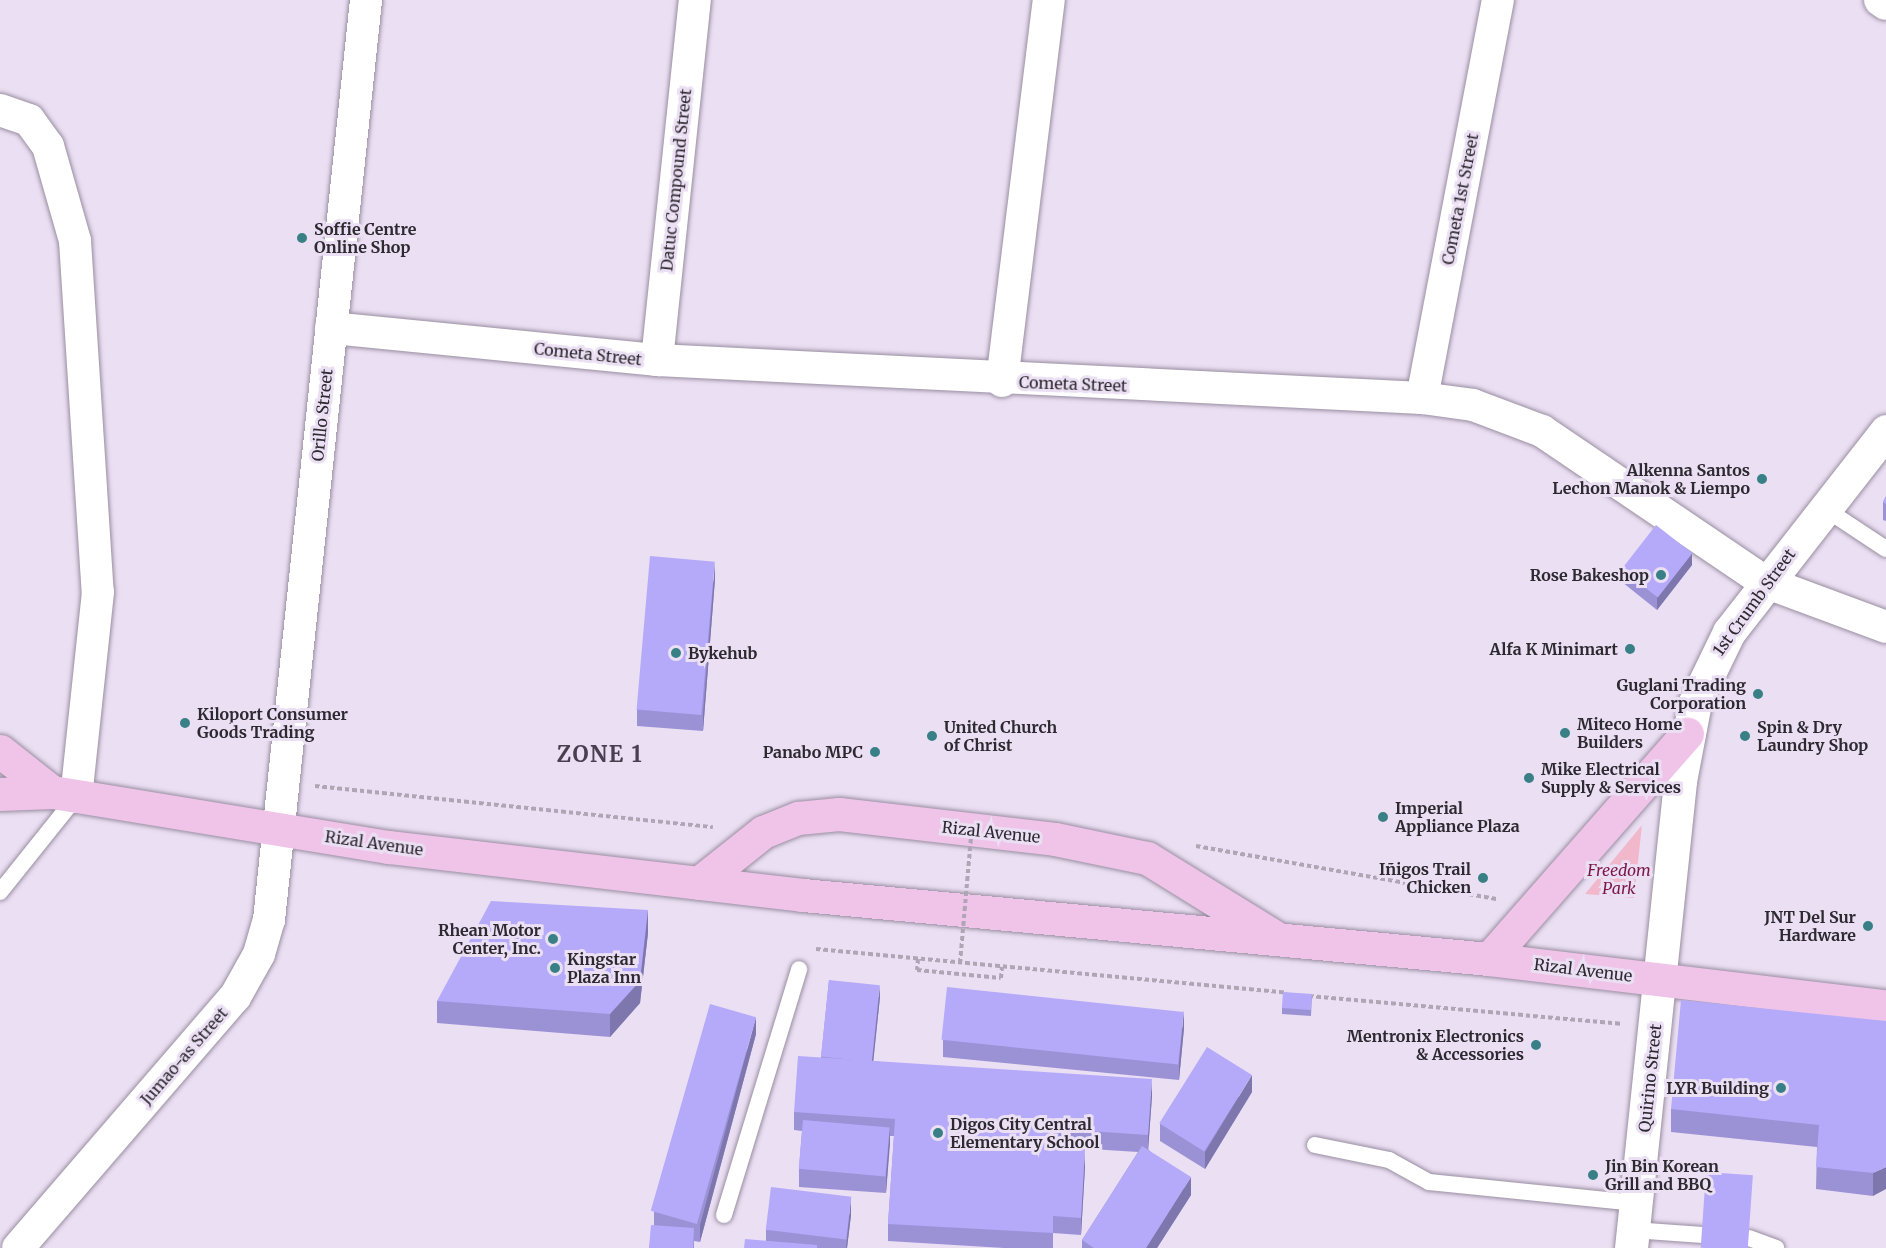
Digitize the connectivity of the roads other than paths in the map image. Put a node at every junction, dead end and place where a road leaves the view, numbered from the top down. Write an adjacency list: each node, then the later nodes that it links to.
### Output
1 (366, 0): 8 (street, Orillo Street)
2 (696, 0): 9 (street, Datuc Compound Street)
3 (1049, 0): 10 (street)
4 (1498, 0): 11 (street, Cometa 1st Street)
5 (1880, 0): 6 (street)
6 (1886, 4)
7 (0, 110): 20 (street)
8 (331, 328): 9 (street, Cometa Street); 21 (street, Orillo Street)
9 (657, 360): 10 (street, Cometa Street)
10 (1002, 381): 11 (street, Cometa Street)
11 (1422, 398): 15 (street, Cometa Street)
12 (1886, 431): 13 (main road, 1st Crumb Street)
13 (1824, 508): 14 (lane); 15 (main road, 1st Crumb Street)
14 (1886, 549)
15 (1765, 582): 16 (street, Cometa Street); 17 (main road, 1st Crumb Street)
16 (1884, 622)
17 (1686, 734): 25 (main road); 27 (main road, 1st Crumb Street)
18 (0, 752): 20 (main road, Rizal Avenue)
19 (0, 794): 20 (main road, Rizal Avenue)
20 (64, 794): 21 (main road, Rizal Avenue); 23 (lane)
21 (280, 830): 22 (main road, Rizal Avenue); 34 (street, Jumao-as Street)
22 (699, 883): 24 (main road, Rizal Avenue); 24 (main road, Rizal Avenue)
23 (0, 892)
24 (1280, 940): 25 (main road, Rizal Avenue)
25 (1490, 959): 27 (main road, Rizal Avenue)
26 (799, 969): 30 (lane)
27 (1661, 979): 28 (main road, Rizal Avenue); 31 (main road, Quirino Street)
28 (1886, 1006)
29 (1314, 1145): 31 (lane)
30 (724, 1215)
31 (1634, 1227): 32 (lane)
32 (1702, 1235)
33 (1749, 1238): 35 (lane)
34 (18, 1248)
35 (1776, 1248)

